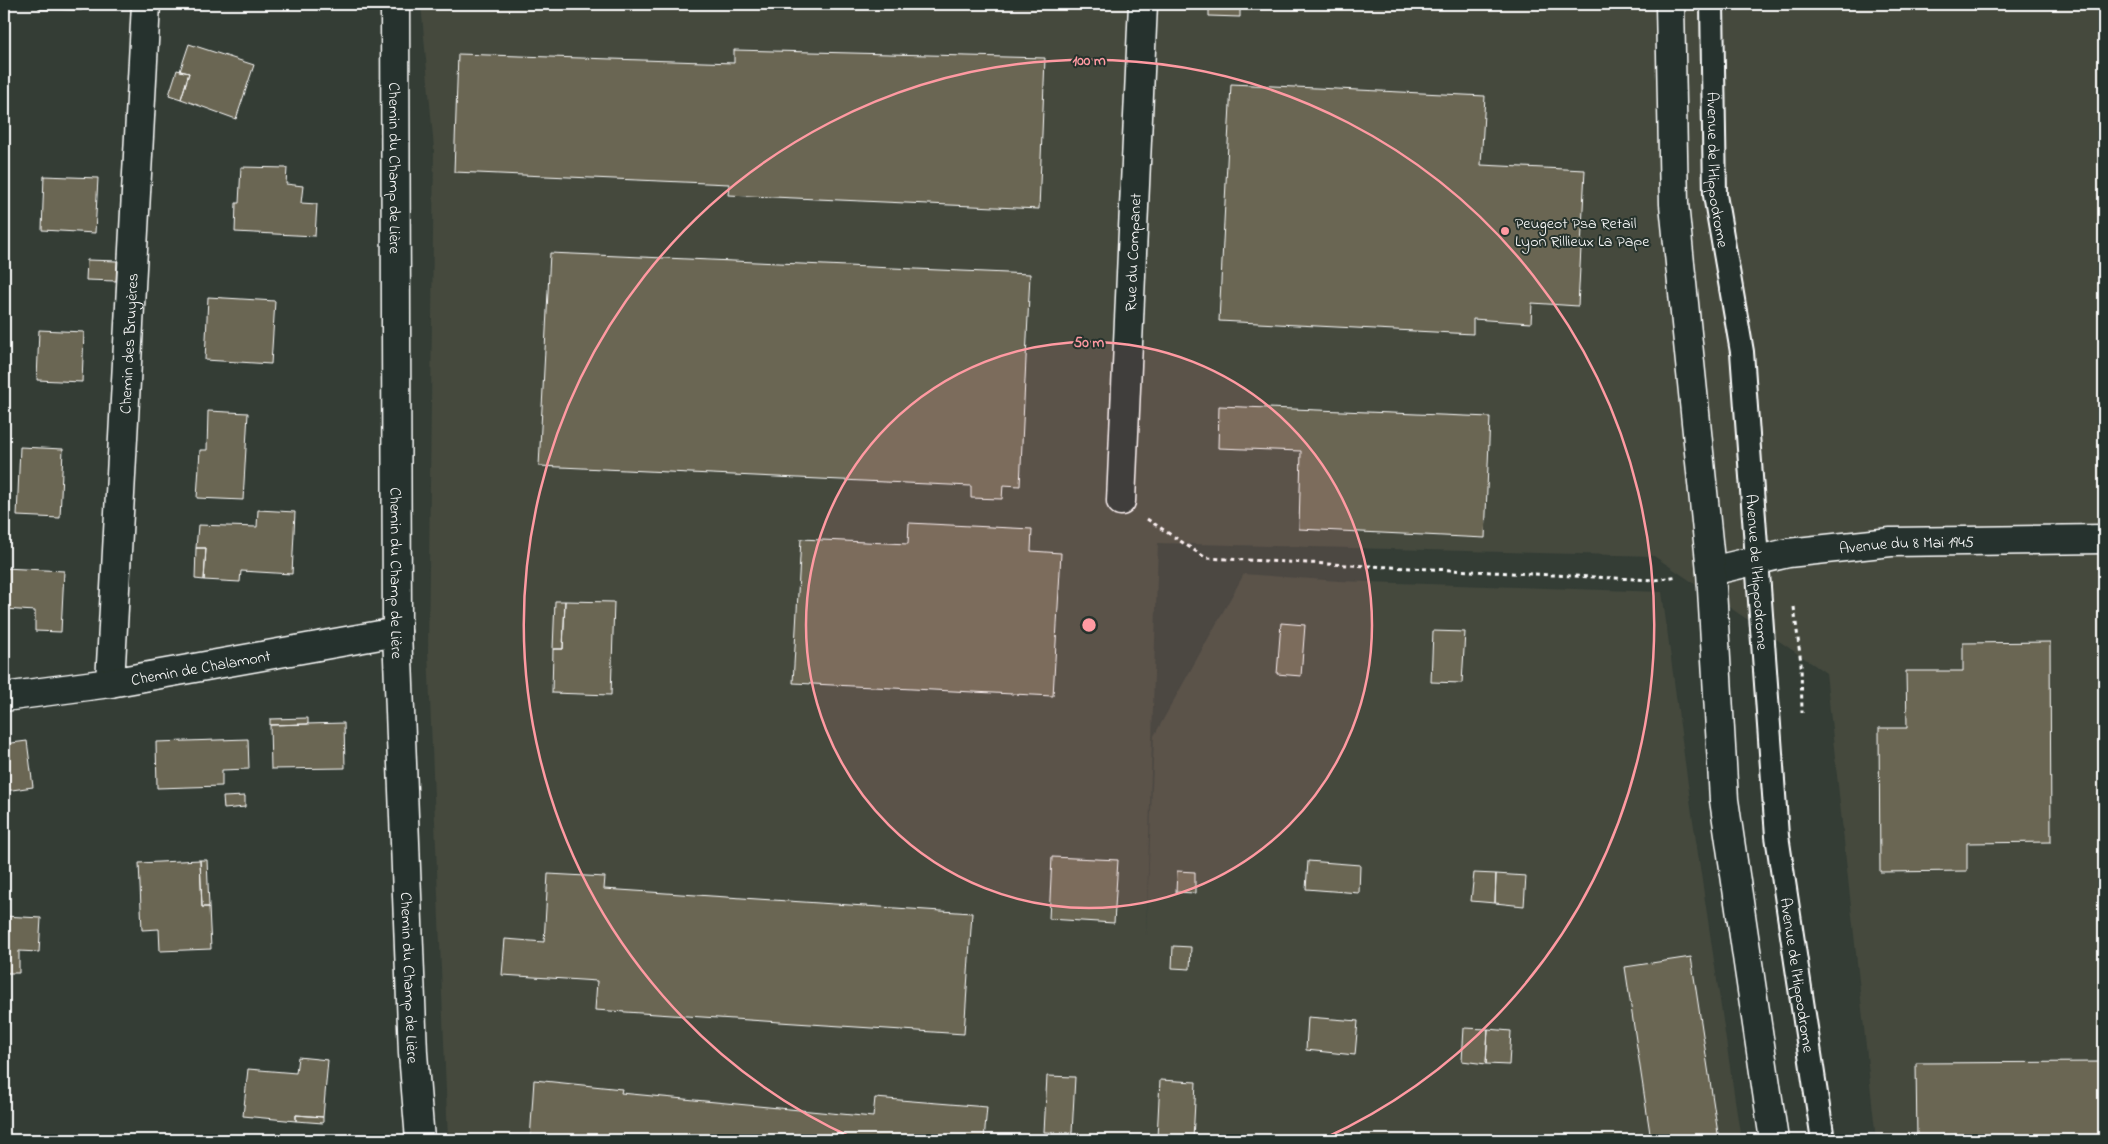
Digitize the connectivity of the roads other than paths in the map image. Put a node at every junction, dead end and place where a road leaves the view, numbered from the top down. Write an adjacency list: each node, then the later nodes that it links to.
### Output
1 (146, 4): 11 (street, Chemin des Bruyères)
2 (395, 4): 10 (street, Chemin du Champ de Lière)
3 (1143, 4): 6 (street, Rue du Companet)
4 (1670, 4): 9 (street)
5 (1712, 4): 8 (lane, Avenue de l'Hippodrome)
6 (1121, 501)
7 (2104, 539): 8 (street, Avenue du 8 Mai 1945)
8 (1757, 559): 9 (street, Avenue du 8 Mai 1945); 15 (lane, Avenue de l'Hippodrome)
9 (1710, 571): 14 (street)
10 (397, 632): 11 (street, Chemin de Chalamont); 13 (street, Chemin du Champ de Lière)
11 (110, 683): 12 (street, Chemin de Chalamont)
12 (4, 697)
13 (420, 1140)
14 (1774, 1140)
15 (1824, 1140)

